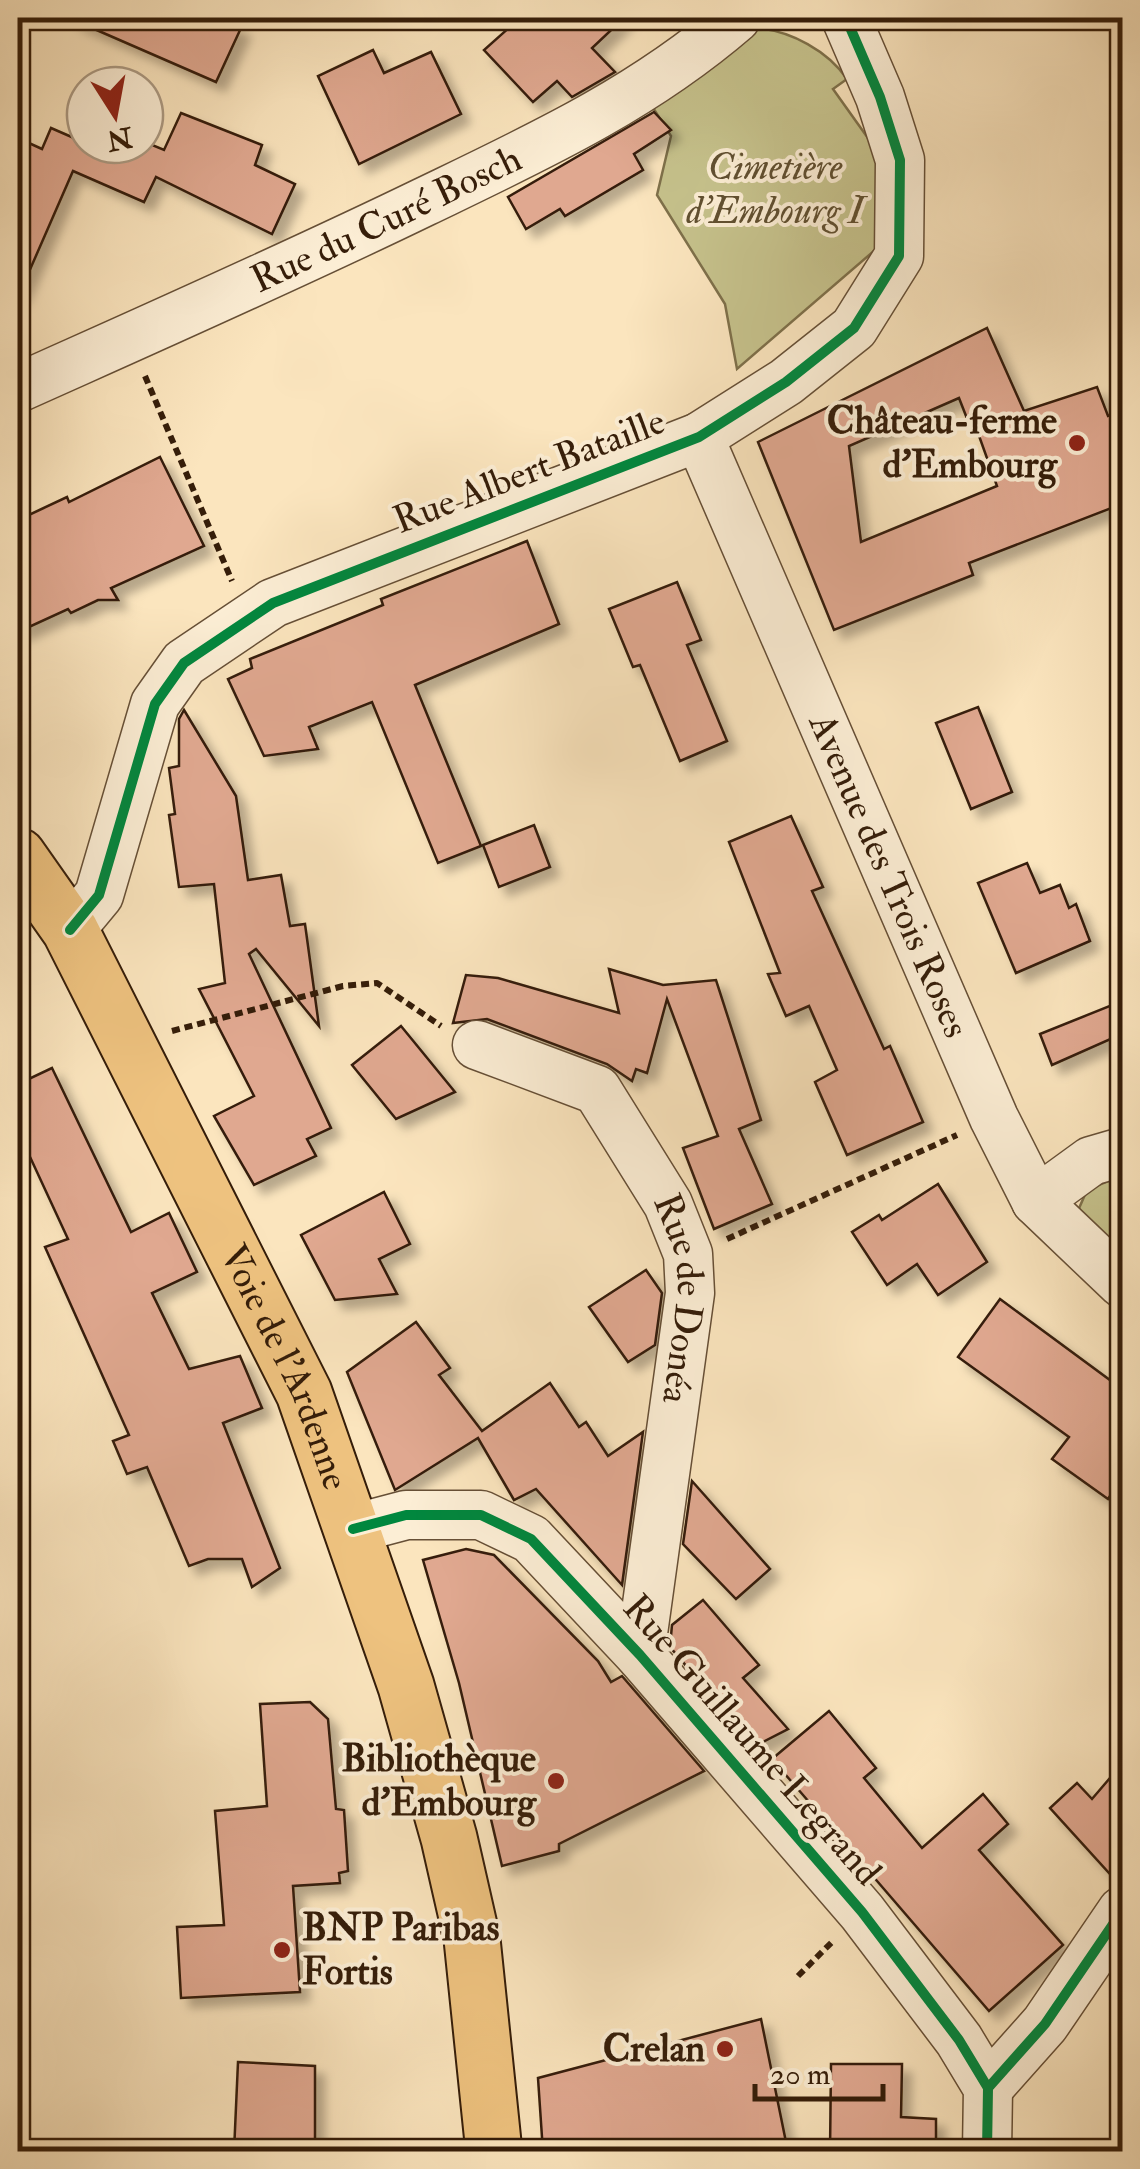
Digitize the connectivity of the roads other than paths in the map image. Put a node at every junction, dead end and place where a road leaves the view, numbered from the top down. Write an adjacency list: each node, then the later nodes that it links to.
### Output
1 (736, 18): 3 (street, Rue du Curé Bosch)
2 (853, 19): 4 (street, Rue Albert Bataille)
3 (18, 388)
4 (699, 438): 6 (street, Rue Albert Bataille); 9 (street, Avenue des Trois Roses)
5 (18, 856): 6 (main road, Voie de l'Ardenne)
6 (70, 930): 11 (main road, Voie de l'Ardenne)
7 (477, 1045): 12 (street, Rue de Donéa)
8 (1122, 1152): 9 (street)
9 (1036, 1201): 10 (street, Avenue des Trois Roses)
10 (1122, 1282)
11 (353, 1529): 12 (street, Rue Guillaume Legrand); 15 (main road, Voie de l'Ardenne)
12 (640, 1654): 14 (street, Rue Guillaume Legrand)
13 (1122, 1911): 14 (street)
14 (988, 2088): 16 (street)
15 (494, 2152)
16 (987, 2152)

